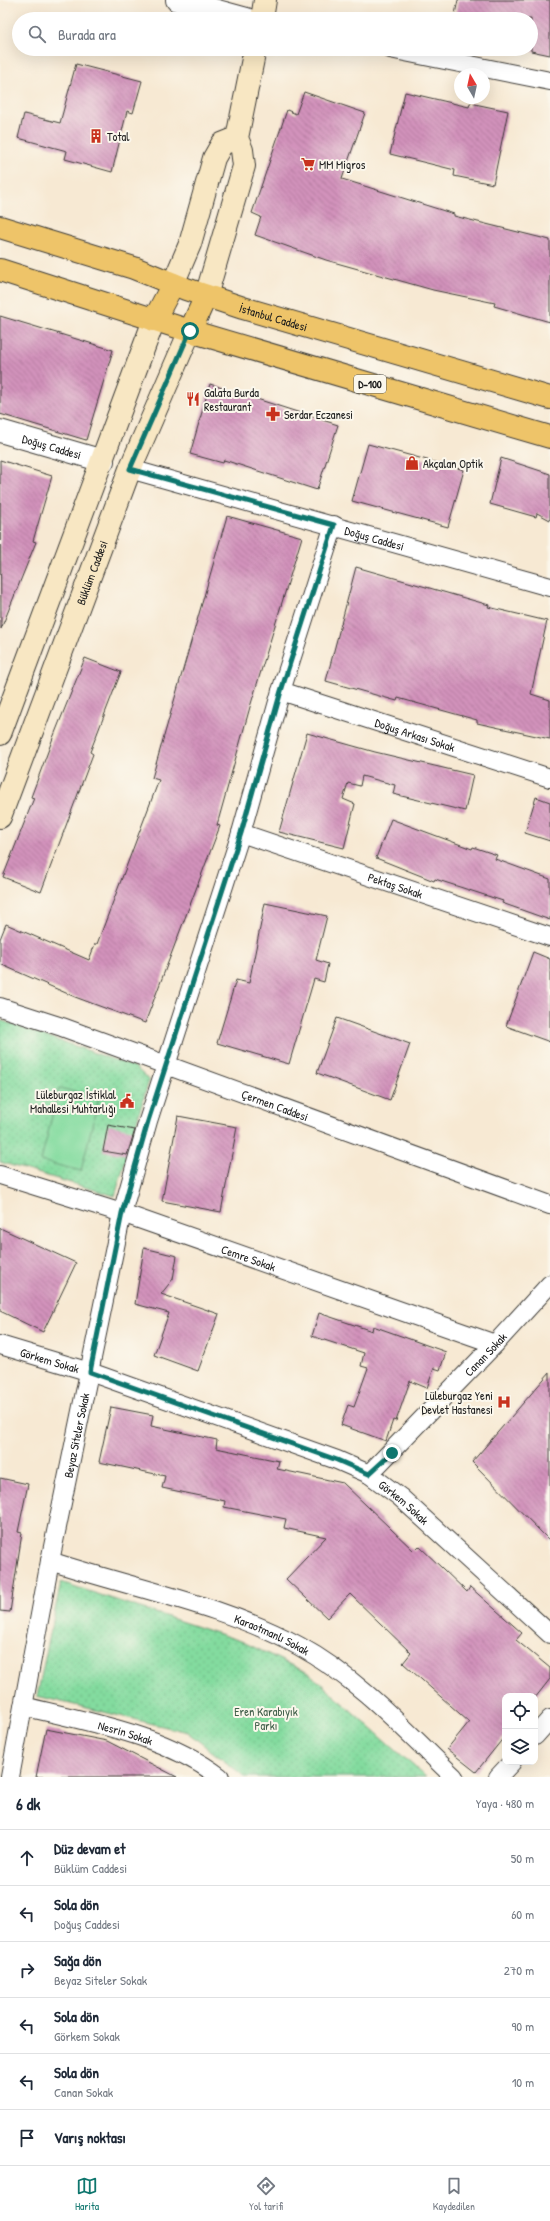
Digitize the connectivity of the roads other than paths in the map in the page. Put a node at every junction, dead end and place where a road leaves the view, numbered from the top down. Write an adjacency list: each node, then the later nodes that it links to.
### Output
1 (177, 0): 3 (street)
2 (265, 0): 4 (main road)
3 (221, 12)
4 (263, 12)
5 (254, 56): 8 (main road)
6 (425, 56): 7 (street)
7 (550, 81)
8 (237, 138): 11 (main road); 12 (main road)
9 (0, 227): 11 (highway, İstanbul Caddesi)
10 (0, 270): 13 (highway, D-100)
11 (173, 284): 12 (highway, İstanbul Caddesi); 13 (highway)
12 (206, 296): 14 (highway); 15 (highway, İstanbul Caddesi)
13 (154, 320): 14 (highway, D-100); 18 (main road)
14 (190, 331): 17 (highway, D-100); 19 (main road, Büklüm Caddesi)
15 (550, 398)
16 (0, 431): 18 (street, Doğuş Caddesi)
17 (550, 437)
18 (103, 461): 19 (main road); 23 (main road)
19 (130, 469): 20 (street, Doğuş Caddesi); 25 (main road, Büklüm Caddesi)
20 (334, 525): 21 (street, Doğuş Caddesi); 22 (street, Beyaz Siteler Sokak)
21 (550, 587)
22 (281, 691): 24 (street, Doğuş Arkası Sokak); 26 (street, Beyaz Siteler Sokak)
23 (0, 734)
24 (550, 778)
25 (0, 817)
26 (241, 833): 27 (street, Pektaş Sokak); 29 (street, Beyaz Siteler Sokak)
27 (550, 937)
28 (0, 1007): 29 (street, Çermen Caddesi)
29 (165, 1066): 31 (street, Çermen Caddesi); 32 (street, Beyaz Siteler Sokak)
30 (0, 1175): 32 (street, Cemre Sokak)
31 (550, 1205)
32 (122, 1213): 34 (street, Cemre Sokak); 36 (street, Beyaz Siteler Sokak)
33 (550, 1284): 34 (street, Canan Sokak)
34 (496, 1344): 37 (street, Canan Sokak)
35 (0, 1345): 36 (street, Görkem Sokak)
36 (90, 1372): 37 (street, Görkem Sokak); 38 (street, Beyaz Siteler Sokak)
37 (369, 1474): 39 (street, Görkem Sokak)
38 (50, 1562): 40 (street, Beyaz Siteler Sokak); 46 (street, Karaotmanlı Sokak)
39 (550, 1634)
40 (23, 1706): 44 (street, Beyaz Siteler Sokak); 45 (street, Nesrin Sokak)
41 (550, 1720): 42 (street)
42 (538, 1733)
43 (509, 1765): 47 (street)
44 (10, 1777)
45 (220, 1777)
46 (454, 1777)
47 (498, 1777)

